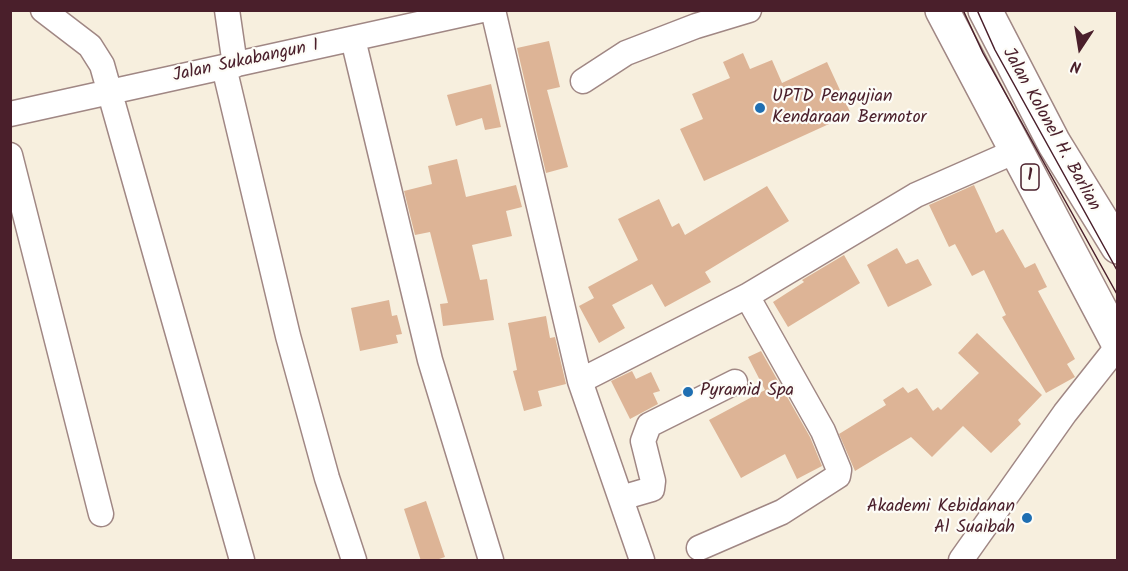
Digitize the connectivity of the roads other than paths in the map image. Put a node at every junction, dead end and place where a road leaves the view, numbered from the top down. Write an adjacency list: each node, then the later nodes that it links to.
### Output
1 (43, 10): 8 (street)
2 (227, 10): 10 (street)
3 (482, 10): 9 (street, Jalan Sukabangun I)
4 (493, 10): 19 (street)
5 (749, 10): 11 (street)
6 (942, 10): 14 (highway, 1)
7 (985, 10): 16 (highway, Jalan Kolonel H. Barlian / 1)
8 (77, 21): 12 (street)
9 (353, 39): 10 (street, Jalan Sukabangun I); 26 (street)
10 (230, 66): 12 (street, Jalan Sukabangun I); 25 (street)
11 (583, 81)
12 (111, 90): 13 (street, Jalan Sukabangun I); 24 (street)
13 (10, 114)
14 (1016, 151): 17 (street); 18 (highway, 1)
15 (10, 155): 22 (street)
16 (1118, 248)
17 (747, 296): 19 (street); 23 (street)
18 (1118, 344): 28 (street)
19 (580, 381): 21 (street)
20 (735, 382): 21 (street)
21 (621, 498): 27 (street)
22 (101, 514)
23 (699, 548)
24 (242, 561)
25 (354, 561)
26 (490, 561)
27 (642, 561)
28 (961, 561)

